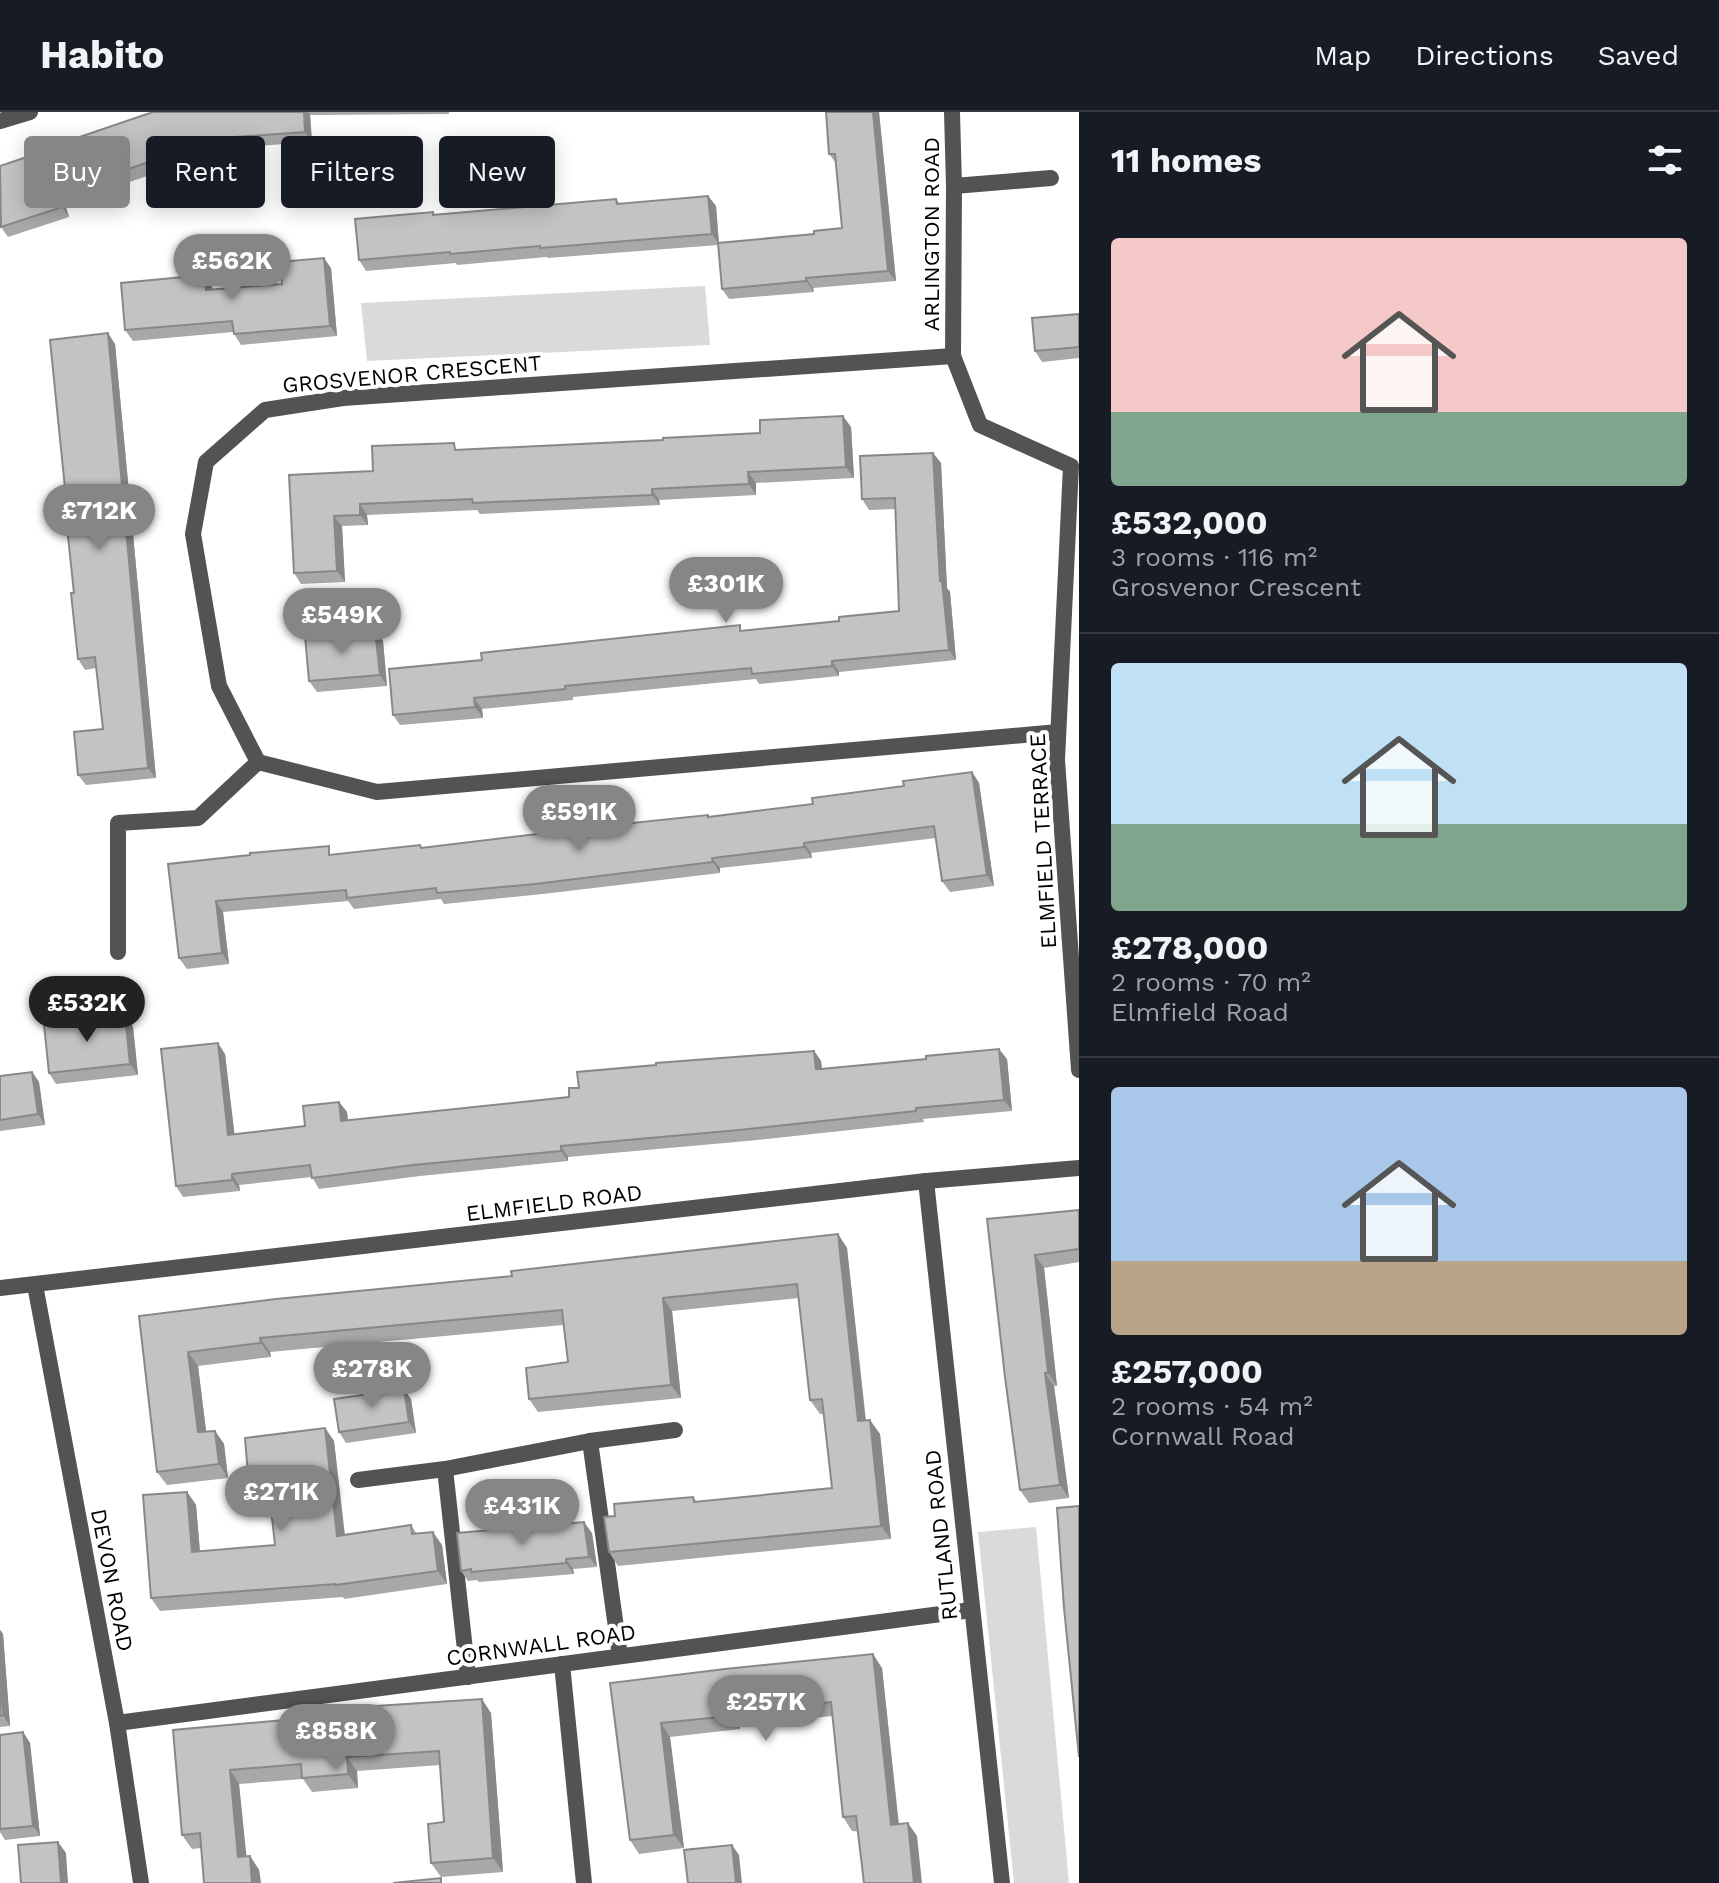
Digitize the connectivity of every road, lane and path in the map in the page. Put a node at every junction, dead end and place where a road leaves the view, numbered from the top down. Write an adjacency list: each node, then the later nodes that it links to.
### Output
1 (30, 112): 3 (street)
2 (952, 112): 5 (street, ARLINGTON ROAD)
3 (0, 121)
4 (1051, 178): 5 (street)
5 (954, 186): 6 (street, ARLINGTON ROAD)
6 (953, 356): 7 (street, ELMFIELD TERRACE); 8 (street, GROSVENOR CRESCENT)
7 (1058, 732): 8 (street); 10 (street, ELMFIELD TERRACE)
8 (258, 762): 9 (street)
9 (118, 952)
10 (1079, 1070)
11 (1079, 1168): 12 (street, ELMFIELD ROAD)
12 (926, 1181): 13 (street, ELMFIELD ROAD); 19 (street, RUTLAND ROAD)
13 (35, 1285): 14 (street, ELMFIELD ROAD); 23 (street, DEVON ROAD)
14 (0, 1288)
15 (675, 1430): 16 (street)
16 (590, 1441): 17 (street); 20 (street)
17 (445, 1469): 18 (street); 22 (street)
18 (358, 1480)
19 (971, 1610): 20 (street, CORNWALL ROAD); 26 (street, RUTLAND ROAD)
20 (620, 1656): 21 (street, CORNWALL ROAD)
21 (562, 1664): 22 (street, CORNWALL ROAD); 25 (street)
22 (468, 1677): 23 (street, CORNWALL ROAD)
23 (117, 1723): 24 (street, DEVON ROAD)
24 (141, 1883)
25 (584, 1883)
26 (1002, 1883)

